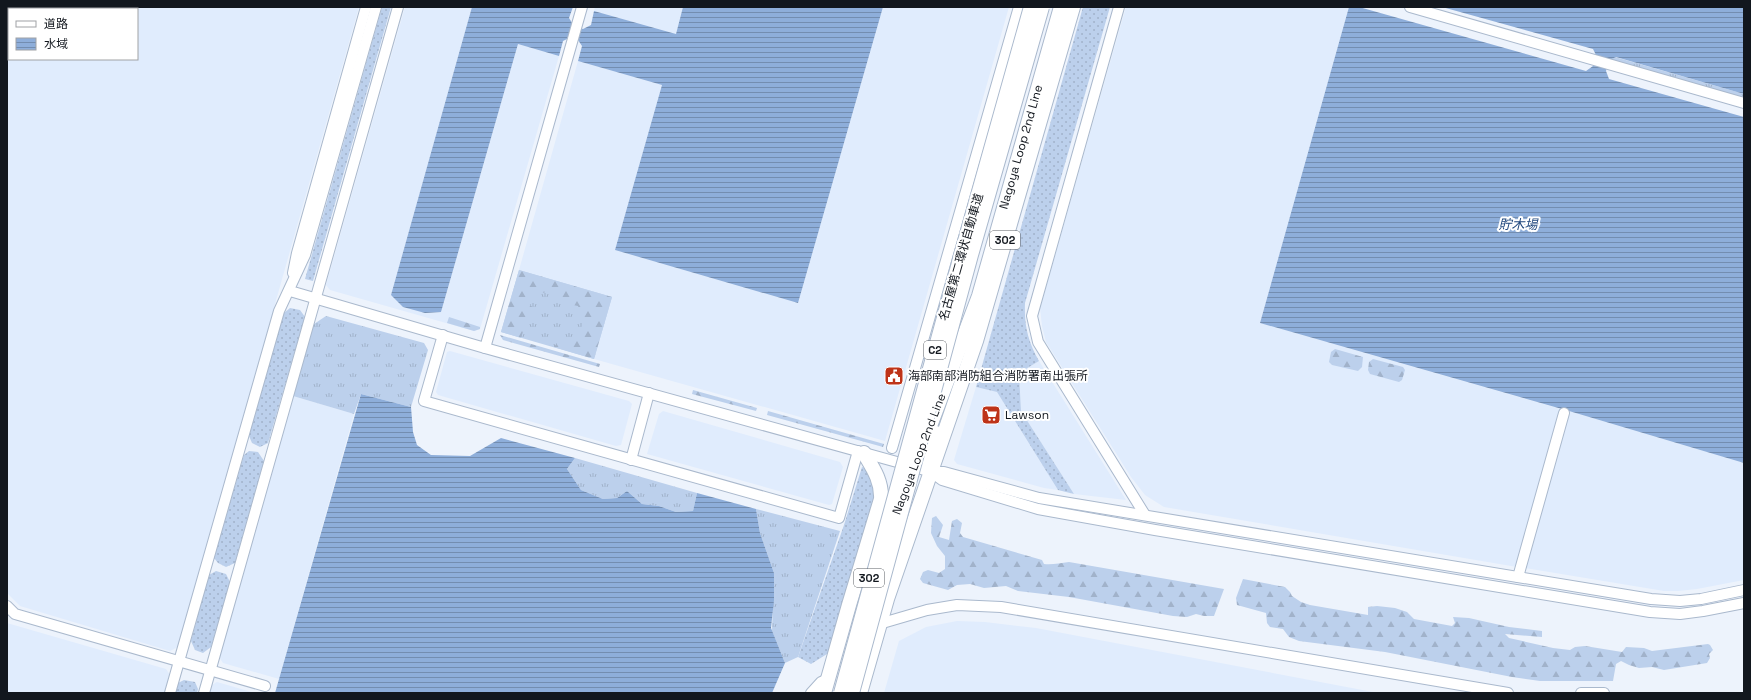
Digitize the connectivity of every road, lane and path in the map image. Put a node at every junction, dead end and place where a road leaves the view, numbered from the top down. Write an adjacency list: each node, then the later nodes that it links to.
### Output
1 (366, 7): 13 (street)
2 (376, 7): 13 (street)
3 (398, 7): 14 (street)
4 (582, 7): 16 (street)
5 (1019, 7): 20 (street)
6 (1031, 7): 40 (highway, 名古屋第二環状自動車道 / C2, bridge)
7 (1042, 7): 42 (highway, 名古屋第二環状自動車道 / C2, bridge)
8 (1061, 7): 23 (highway, Nagoya Loop 2nd Line / 302)
9 (1073, 7): 17 (highway, Nagoya Loop 2nd Line / 302)
10 (1119, 7): 25 (street)
11 (1410, 7): 12 (street)
12 (1744, 103)
13 (290, 291): 14 (street); 31 (street)
14 (316, 298): 15 (street); 32 (street)
15 (443, 335): 16 (street); 22 (street)
16 (485, 348): 18 (street)
17 (966, 369): 23 (highway); 24 (highway, Nagoya Loop 2nd Line / 302)
18 (649, 393): 21 (street); 22 (street)
19 (1564, 413): 26 (street)
20 (892, 448)
21 (861, 452): 22 (street); 23 (street); 33 (highway)
22 (631, 460)
23 (914, 467): 24 (street); 39 (highway, Nagoya Loop 2nd Line / 302)
24 (931, 472): 25 (street); 28 (street); 30 (highway, Nagoya Loop 2nd Line / 302); 41 (highway)
25 (1145, 515): 26 (street)
26 (1518, 577): 27 (street)
27 (1744, 590)
28 (1744, 603)
29 (7, 606): 31 (street)
30 (879, 624): 43 (highway, Nagoya Loop 2nd Line / 302); 44 (street)
31 (179, 661): 32 (street); 35 (street)
32 (210, 670): 34 (street); 36 (street)
33 (828, 679): 37 (street); 38 (highway)
34 (265, 686)
35 (170, 693)
36 (204, 693)
37 (811, 693)
38 (824, 693)
39 (835, 693)
40 (841, 693)
41 (848, 693)
42 (852, 693)
43 (860, 693)
44 (1508, 693)
45 (1581, 693): 46 (street)
46 (1604, 693)

